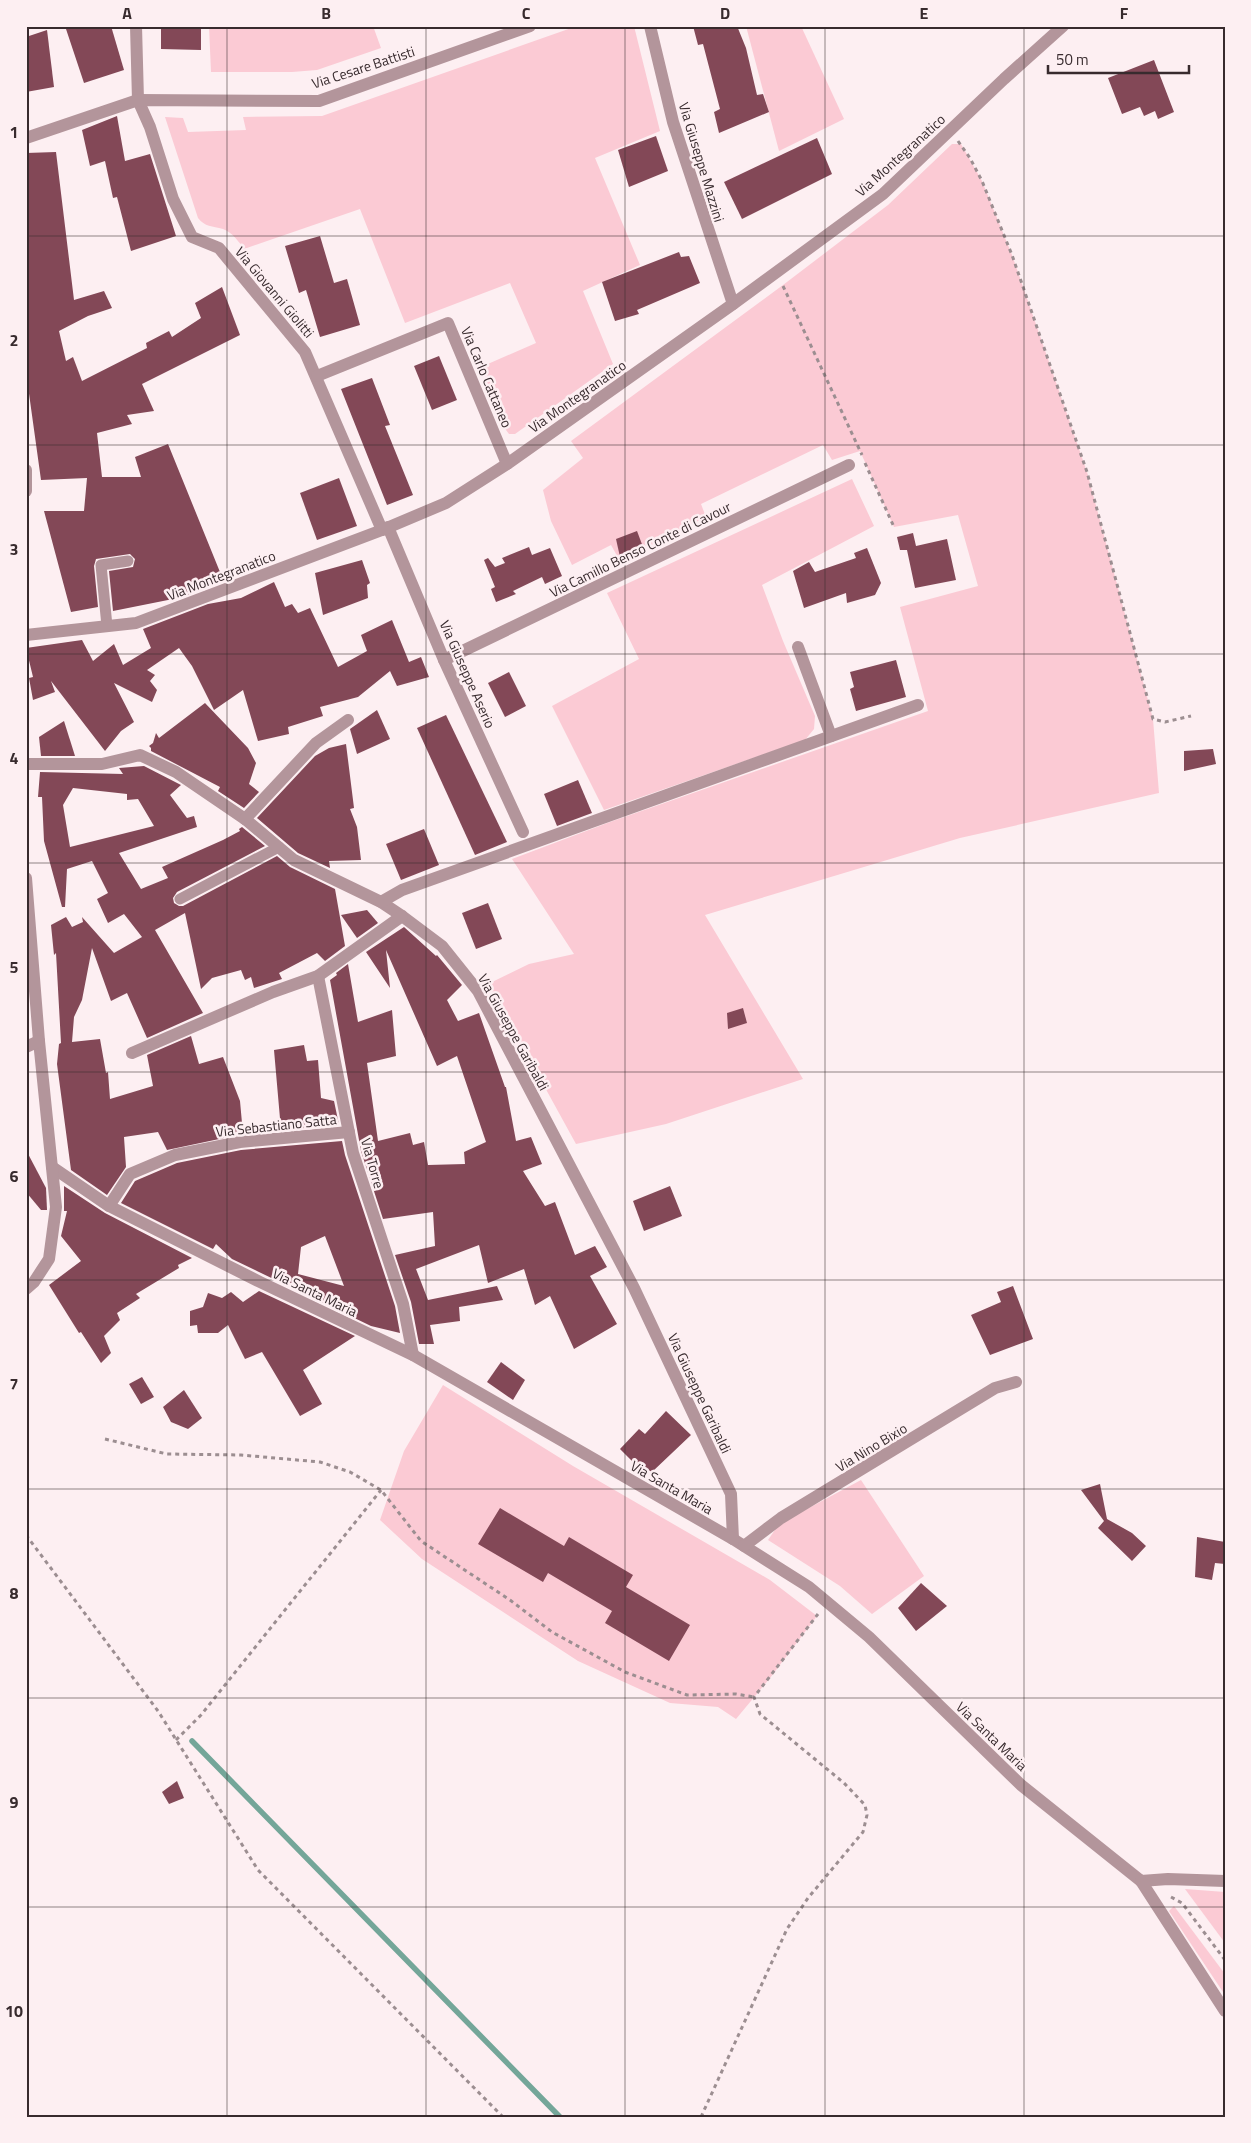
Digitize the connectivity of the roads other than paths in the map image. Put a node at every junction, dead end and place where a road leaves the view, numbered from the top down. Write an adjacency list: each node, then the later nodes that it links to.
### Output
1 (136, 26): 5 (street, Via Giovanni Giolitti)
2 (530, 26): 5 (street, Via Cesare Battisti)
3 (650, 26): 7 (street, Via Giuseppe Mazzini)
4 (1063, 26): 7 (street, Via Montegranatico)
5 (138, 100): 6 (street, Via Cesare Battisti); 8 (street, Via Giovanni Giolitti)
6 (26, 138)
7 (733, 304): 9 (street, Via Montegranatico)
8 (317, 376): 9 (street, Via Carlo Cattaneo); 13 (street, Via Giovanni Giolitti)
9 (507, 464): 13 (street, Via Montegranatico)
10 (849, 465): 18 (street, Via Camillo Benso Conte di Cavour)
11 (26, 470): 12 (street)
12 (26, 491)
13 (385, 529): 15 (street, Via Montegranatico); 18 (street, Via Giuseppe Aserio)
14 (128, 561): 15 (lane)
15 (107, 626): 16 (street, Via Montegranatico)
16 (26, 635)
17 (798, 647): 21 (street)
18 (444, 660): 24 (street, Via Giuseppe Aserio)
19 (918, 705): 21 (street)
20 (348, 720): 23 (street)
21 (831, 736): 28 (street)
22 (26, 764): 23 (street, Via Giuseppe Garibaldi)
23 (245, 819): 25 (street, Via Giuseppe Garibaldi)
24 (523, 832)
25 (279, 847): 27 (lane); 28 (street, Via Giuseppe Garibaldi)
26 (26, 878): 31 (street)
27 (180, 900)
28 (381, 902): 29 (street, Via Giuseppe Garibaldi)
29 (402, 916): 30 (street); 40 (street, Via Giuseppe Garibaldi)
30 (318, 976): 33 (street); 34 (street, Via Torre)
31 (39, 1041): 32 (street); 35 (street)
32 (26, 1047)
33 (132, 1052)
34 (349, 1132): 36 (street, Via Sebastiano Satta); 38 (street, Via Torre)
35 (52, 1167): 36 (street, Via Santa Maria); 37 (street)
36 (109, 1206): 38 (street, Via Santa Maria)
37 (26, 1289)
38 (413, 1355): 40 (street, Via Santa Maria)
39 (1016, 1382): 41 (street, Via Nino Bixio)
40 (733, 1539): 41 (street, Via Santa Maria)
41 (744, 1546): 43 (street, Via Santa Maria)
42 (1225, 1880): 43 (street)
43 (1141, 1881): 44 (street, Via Santa Maria)
44 (1225, 2011)

